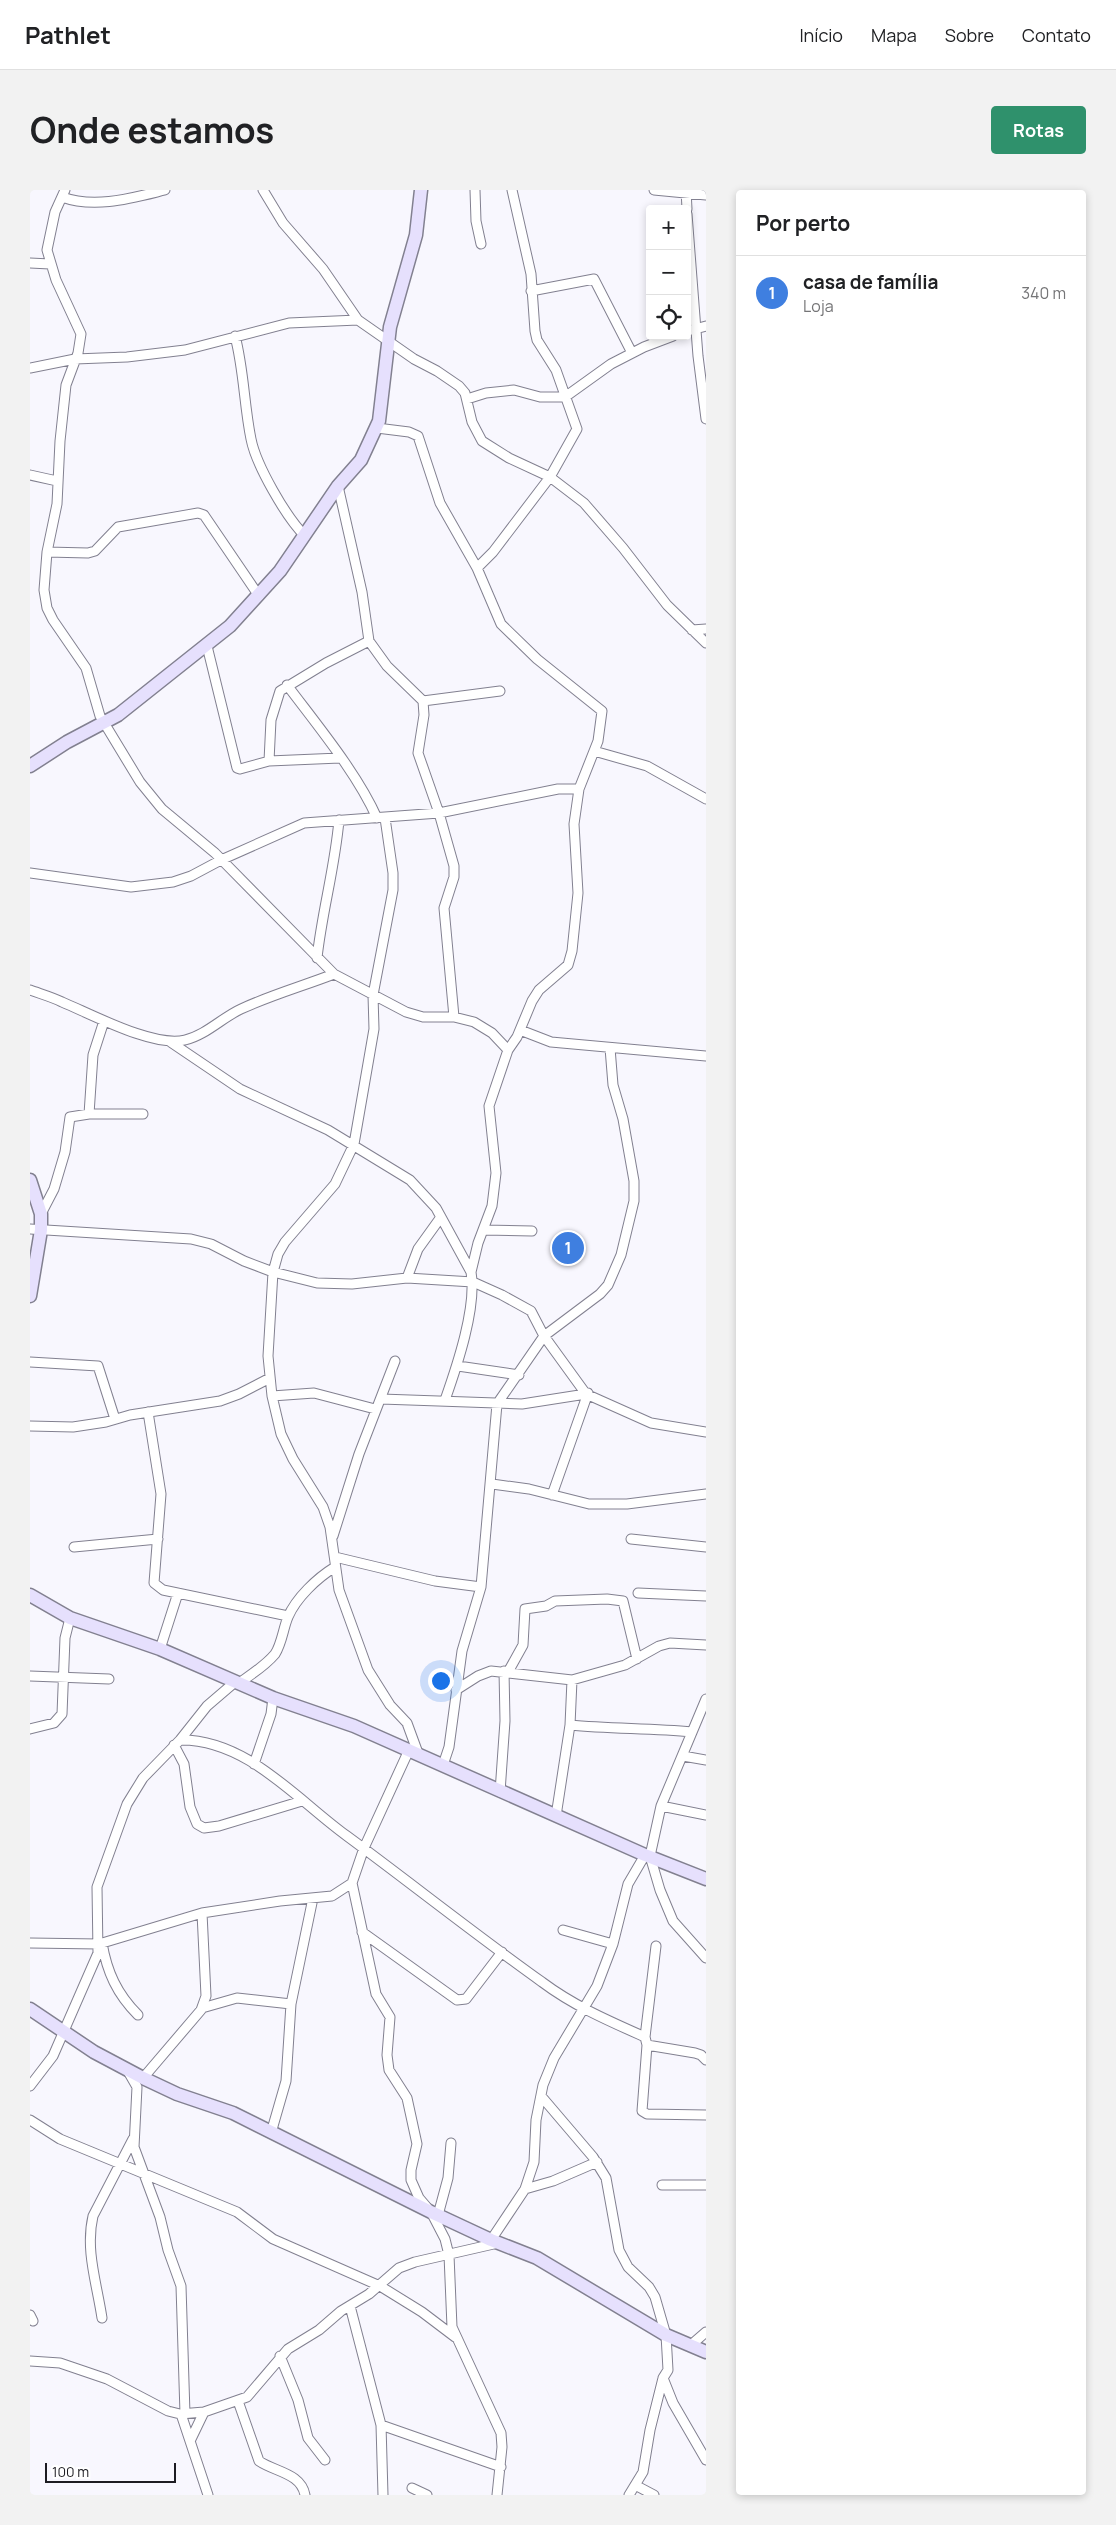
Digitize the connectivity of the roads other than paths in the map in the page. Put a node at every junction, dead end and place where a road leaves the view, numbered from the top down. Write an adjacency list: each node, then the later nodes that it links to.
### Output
1 (165, 190): 8 (street)
2 (263, 190): 17 (street)
3 (421, 190): 22 (street)
4 (475, 190): 11 (street)
5 (512, 190): 15 (street)
6 (654, 190): 7 (street)
7 (686, 192): 9 (street); 10 (street)
8 (63, 194): 14 (street)
9 (706, 195)
10 (687, 205)
11 (481, 244)
12 (688, 250): 16 (street)
13 (30, 263): 14 (street)
14 (50, 264): 24 (street)
15 (531, 291): 23 (street); 26 (street)
16 (690, 295)
17 (358, 320): 20 (street); 22 (street)
18 (706, 326): 19 (street)
19 (691, 330): 28 (street)
20 (235, 336): 24 (street); 34 (street)
21 (663, 340): 23 (street)
22 (388, 341): 27 (street); 29 (street)
23 (632, 353): 26 (street)
24 (75, 359): 25 (street); 32 (street)
25 (30, 368)
26 (565, 397): 27 (street); 31 (street)
27 (466, 399): 31 (street)
28 (706, 418)
29 (377, 428): 33 (street); 36 (street)
30 (30, 475): 32 (street)
31 (550, 477): 36 (street); 39 (street)
32 (57, 481): 35 (street)
33 (338, 486): 34 (street); 40 (street)
34 (304, 536): 37 (street)
35 (47, 552): 37 (street); 46 (street)
36 (477, 568): 47 (street)
37 (259, 596): 42 (street)
38 (706, 629): 39 (street)
39 (692, 630): 41 (street)
40 (369, 641): 43 (street); 45 (street)
41 (706, 643)
42 (207, 646): 46 (street); 49 (street)
43 (287, 686): 48 (street); 49 (street)
44 (500, 691): 45 (street)
45 (424, 701): 53 (street)
46 (104, 723): 50 (street); 56 (street)
47 (594, 751): 51 (street); 52 (street)
48 (340, 758): 49 (street); 54 (street)
49 (269, 761)
50 (30, 766)
51 (578, 789): 53 (street); 64 (street)
52 (706, 799)
53 (439, 813): 54 (street); 62 (street)
54 (381, 818): 55 (street); 61 (street)
55 (338, 820): 56 (street); 58 (street)
56 (221, 860): 57 (street); 58 (street)
57 (30, 873)
58 (317, 958): 59 (street)
59 (334, 974): 61 (street); 65 (street)
60 (30, 990): 63 (street)
61 (373, 995): 62 (street); 71 (street)
62 (454, 1017): 67 (street)
63 (104, 1021): 65 (street); 69 (street)
64 (520, 1030): 66 (street); 67 (street)
65 (169, 1041): 71 (street)
66 (610, 1048): 68 (street); 83 (street)
67 (508, 1050): 76 (street)
68 (706, 1056)
69 (89, 1114): 70 (street); 73 (street)
70 (143, 1114)
71 (354, 1144): 74 (street); 78 (street)
72 (30, 1180): 73 (street)
73 (41, 1214): 75 (street)
74 (441, 1217): 79 (street); 80 (street)
75 (35, 1230): 78 (street); 82 (street)
76 (484, 1230): 77 (street); 79 (street)
77 (532, 1231)
78 (273, 1272): 80 (street); 88 (street)
79 (471, 1272): 81 (street)
80 (407, 1278): 81 (street)
81 (472, 1282): 83 (street); 86 (street)
82 (30, 1292)
83 (544, 1336): 87 (street); 89 (street)
84 (395, 1361): 91 (street)
85 (30, 1362): 96 (street)
86 (458, 1366): 87 (street); 92 (street)
87 (519, 1375): 93 (street)
88 (270, 1378): 90 (street); 95 (street)
89 (587, 1394): 93 (street); 98 (street); 100 (street)
90 (272, 1396): 94 (street); 102 (street)
91 (380, 1399): 92 (street); 94 (street)
92 (445, 1400): 93 (street)
93 (497, 1404): 99 (street)
94 (375, 1409): 102 (street)
95 (148, 1412): 96 (street); 103 (street)
96 (115, 1419): 97 (street)
97 (30, 1426)
98 (706, 1432)
99 (492, 1484): 100 (street); 109 (street)
100 (552, 1494): 101 (street)
101 (706, 1494)
102 (333, 1536): 107 (street)
103 (158, 1539): 105 (street); 110 (street)
104 (631, 1540): 106 (street)
105 (74, 1547)
106 (706, 1547)
107 (335, 1557): 108 (street); 109 (street)
108 (335, 1567): 114 (street); 132 (street)
109 (481, 1587): 125 (street)
110 (178, 1593): 114 (street); 117 (street)
111 (638, 1593): 113 (street)
112 (30, 1595): 115 (street)
113 (706, 1596)
114 (288, 1616): 124 (street)
115 (70, 1618): 117 (street); 121 (street)
116 (706, 1645): 118 (street)
117 (160, 1649): 124 (street)
118 (637, 1658): 119 (street); 123 (street)
119 (506, 1672): 123 (street); 125 (street); 137 (street)
120 (30, 1676): 121 (street)
121 (62, 1678): 122 (street); 129 (street)
122 (109, 1679)
123 (572, 1680): 128 (street)
124 (237, 1682): 126 (street); 131 (street)
125 (456, 1690): 136 (street)
126 (273, 1698): 132 (street); 135 (street)
127 (706, 1698): 130 (street)
128 (570, 1725): 130 (street); 141 (street)
129 (30, 1729)
130 (692, 1732): 133 (street)
131 (177, 1742): 135 (street); 138 (street); 151 (street)
132 (413, 1752): 136 (street); 142 (street)
133 (683, 1756): 134 (street); 139 (street)
134 (706, 1760)
135 (254, 1764): 138 (street)
136 (444, 1765): 137 (street)
137 (500, 1792): 141 (street)
138 (302, 1801): 142 (street)
139 (661, 1806): 140 (street); 143 (street)
140 (706, 1815)
141 (556, 1816): 143 (street)
142 (364, 1848): 145 (street); 154 (street)
143 (647, 1855): 144 (street); 152 (street); 155 (street)
144 (706, 1879)
145 (352, 1883): 146 (street); 149 (street)
146 (313, 1898): 147 (street); 156 (street)
147 (202, 1913): 151 (street); 157 (street)
148 (563, 1930): 152 (street)
149 (362, 1932): 154 (street); 179 (street)
150 (30, 1943): 151 (street)
151 (100, 1944): 160 (street); 161 (street)
152 (613, 1944): 159 (street)
153 (656, 1946): 162 (street)
154 (502, 1952): 159 (street)
155 (706, 1958)
156 (291, 2004): 157 (street); 170 (street)
157 (202, 2008): 165 (street)
158 (30, 2009): 161 (street)
159 (582, 2009): 162 (street); 167 (street)
160 (138, 2014)
161 (64, 2031): 164 (street); 166 (street)
162 (646, 2041): 163 (street); 168 (street)
163 (706, 2060)
164 (123, 2066): 165 (street); 171 (street)
165 (143, 2078): 170 (street)
166 (30, 2086)
167 (541, 2096): 173 (street); 178 (street)
168 (706, 2115)
169 (30, 2120): 174 (street)
170 (271, 2133): 179 (street)
171 (133, 2139): 174 (street); 175 (street)
172 (451, 2143): 179 (street)
173 (597, 2162): 178 (street); 188 (street)
174 (119, 2164): 175 (street); 186 (street)
175 (143, 2172): 182 (street); 197 (street)
176 (662, 2185): 177 (street)
177 (706, 2185)
178 (525, 2189): 180 (street)
179 (434, 2213): 180 (street); 181 (street)
180 (496, 2241): 181 (street); 188 (street)
181 (449, 2255): 183 (street); 189 (street)
182 (359, 2276): 183 (street); 184 (street)
183 (388, 2276): 184 (street)
184 (380, 2286): 185 (street); 189 (street)
185 (350, 2306): 192 (street); 198 (street)
186 (102, 2318)
187 (706, 2332): 190 (street)
188 (666, 2335): 190 (street); 194 (street)
189 (457, 2338): 202 (street)
190 (691, 2345): 191 (street)
191 (706, 2352)
192 (280, 2356): 195 (street); 200 (street)
193 (30, 2361): 197 (street)
194 (663, 2378): 201 (street); 203 (street)
195 (238, 2401): 196 (street); 206 (street)
196 (204, 2412): 197 (street); 199 (street)
197 (183, 2414): 199 (street)
198 (381, 2425): 202 (street); 207 (street)
199 (191, 2440): 205 (street)
200 (326, 2460)
201 (706, 2460)
202 (501, 2467): 209 (street)
203 (635, 2485): 210 (street); 211 (street)
204 (412, 2488): 208 (street)
205 (208, 2495)
206 (305, 2495)
207 (383, 2495)
208 (427, 2495)
209 (497, 2495)
210 (629, 2495)
211 (654, 2495)

